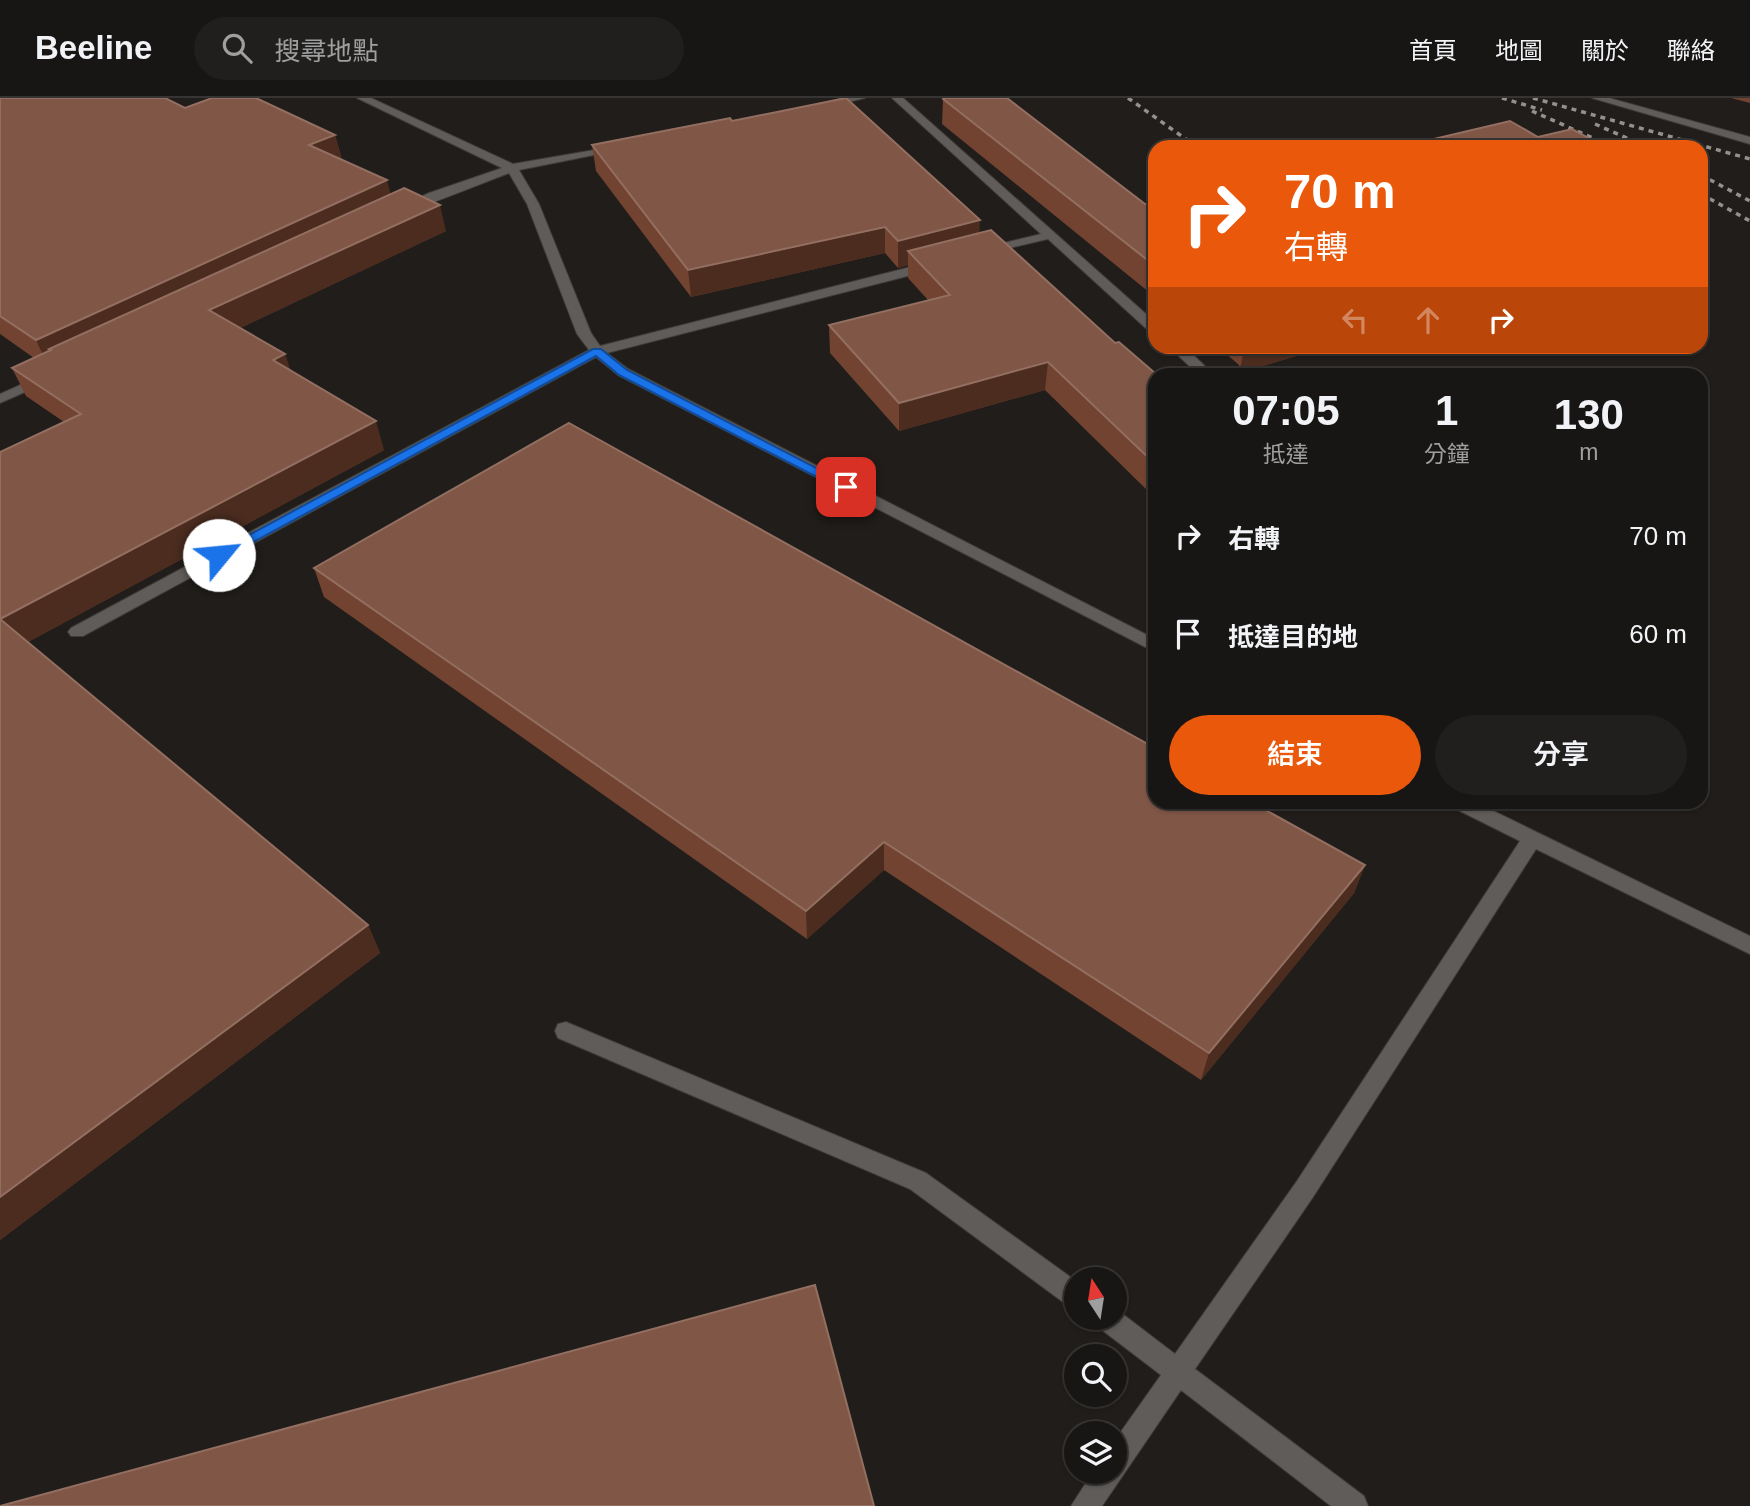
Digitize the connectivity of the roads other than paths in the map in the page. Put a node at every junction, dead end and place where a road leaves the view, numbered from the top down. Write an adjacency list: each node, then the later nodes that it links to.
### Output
1 (362, 98): 8 (lane)
2 (860, 98): 5 (lane)
3 (897, 98): 10 (lane)
4 (1597, 98): 6 (lane)
5 (805, 109)
6 (1750, 141)
7 (629, 145): 8 (lane)
8 (512, 168): 9 (lane); 14 (lane)
9 (396, 213)
10 (1050, 235): 11 (lane); 13 (lane)
11 (970, 256)
12 (943, 262): 14 (lane)
13 (1148, 323)
14 (597, 351): 19 (lane); 20 (lane)
15 (1184, 354): 16 (lane)
16 (1199, 368)
17 (62, 370): 18 (lane)
18 (0, 399)
19 (77, 632)
20 (1148, 642)
21 (1473, 809): 22 (lane)
22 (1532, 839): 23 (lane); 27 (lane)
23 (1750, 946)
24 (566, 1031): 25 (lane)
25 (1064, 1287)
26 (1123, 1330): 27 (lane)
27 (1179, 1371): 28 (lane); 31 (lane)
28 (1127, 1446)
29 (1101, 1484): 30 (lane)
30 (1085, 1506)
31 (1354, 1506)

